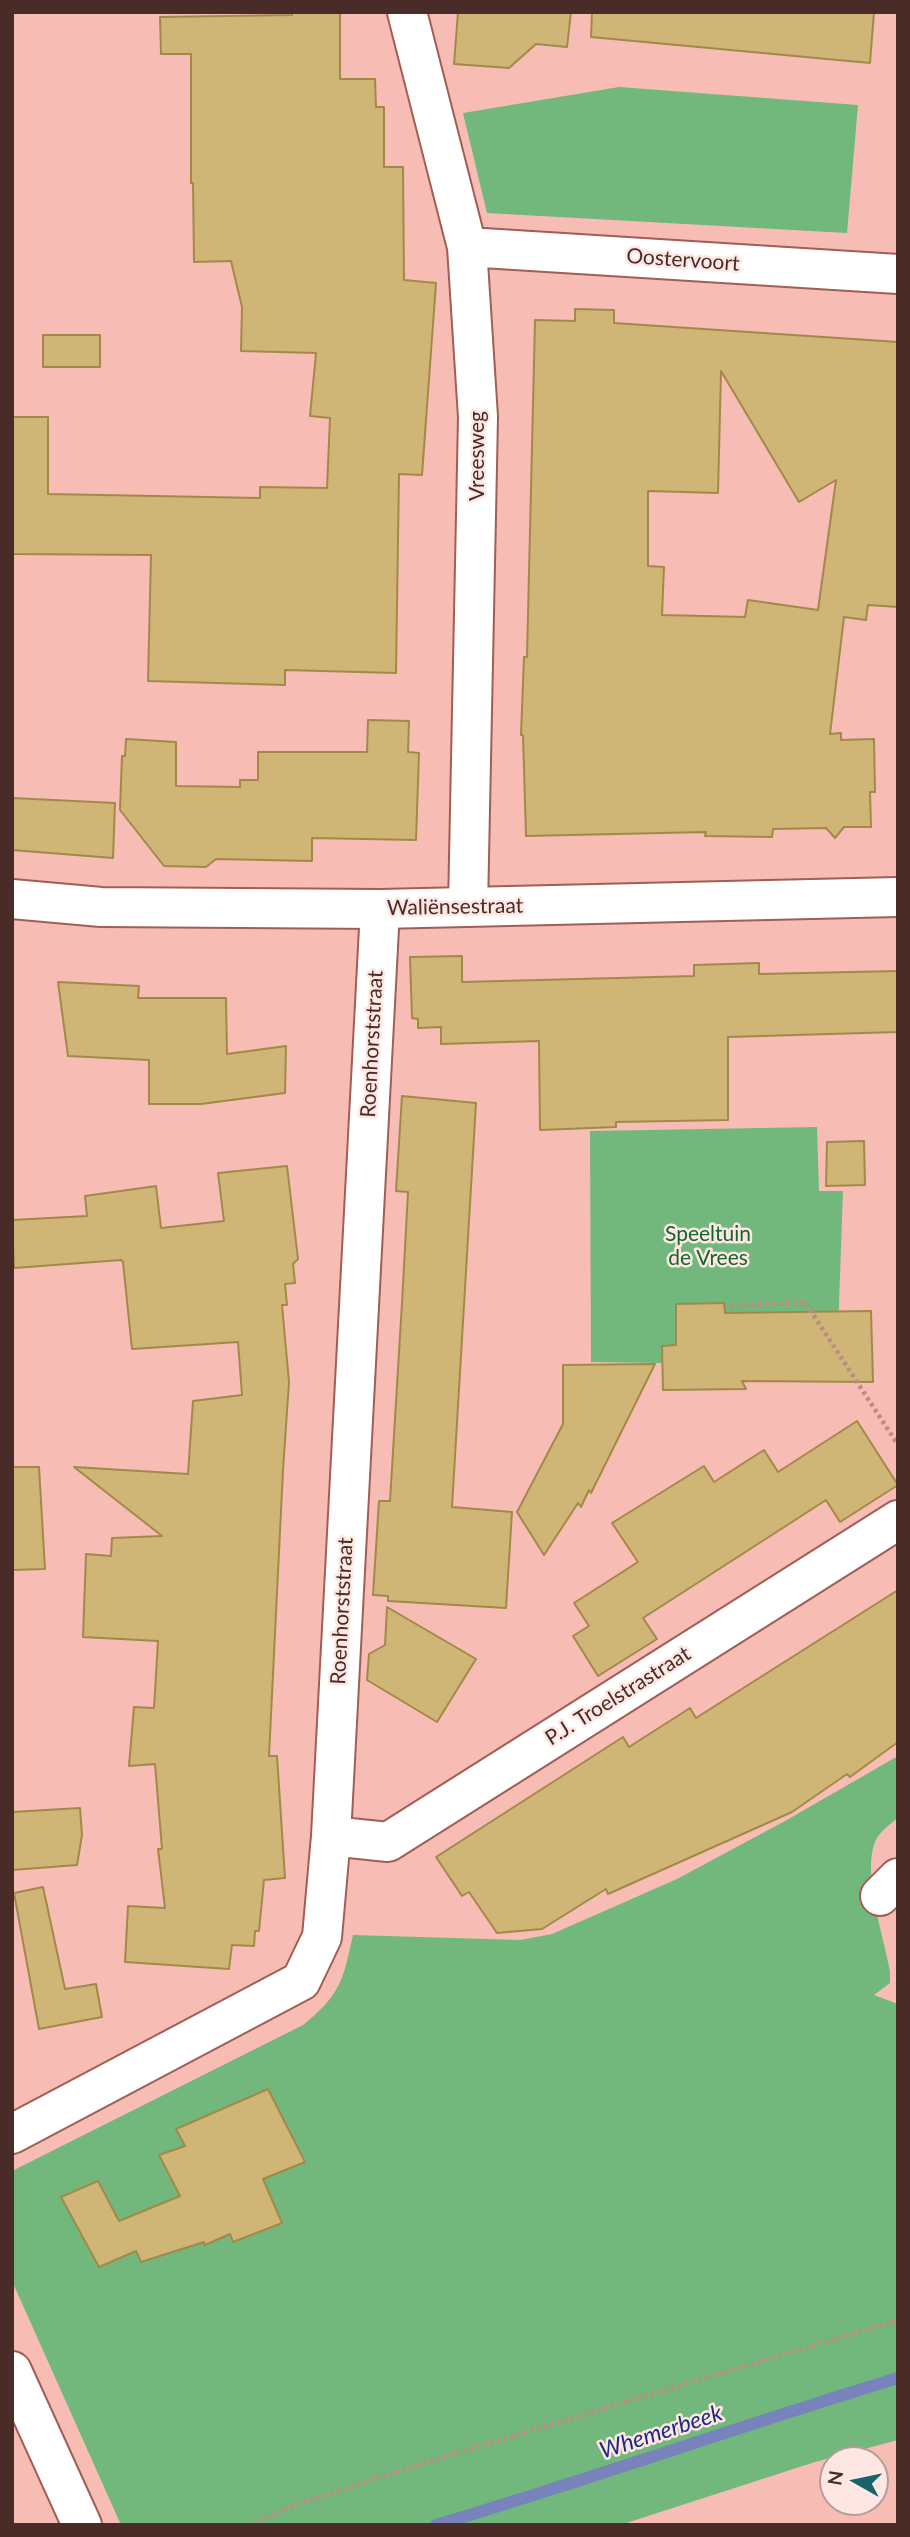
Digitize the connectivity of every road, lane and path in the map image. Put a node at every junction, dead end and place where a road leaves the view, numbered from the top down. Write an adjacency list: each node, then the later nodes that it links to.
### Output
1 (407, 12): 2 (street, Vreesweg)
2 (467, 247): 3 (street, Oostervoort); 6 (street, Vreesweg)
3 (898, 274)
4 (898, 897): 6 (street, Waliënsestraat)
5 (12, 899): 7 (street, Waliënsestraat)
6 (468, 907): 7 (street, Waliënsestraat)
7 (380, 909): 11 (street, Roenhorststraat)
8 (730, 1306): 9 (path)
9 (898, 1445)
10 (898, 1520): 11 (street, P.J. Troelstrastraat)
11 (331, 1836): 12 (street, Roenhorststraat)
12 (12, 2134)
13 (898, 2320): 16 (path)
14 (12, 2371): 15 (street)
15 (82, 2525)
16 (252, 2525)

